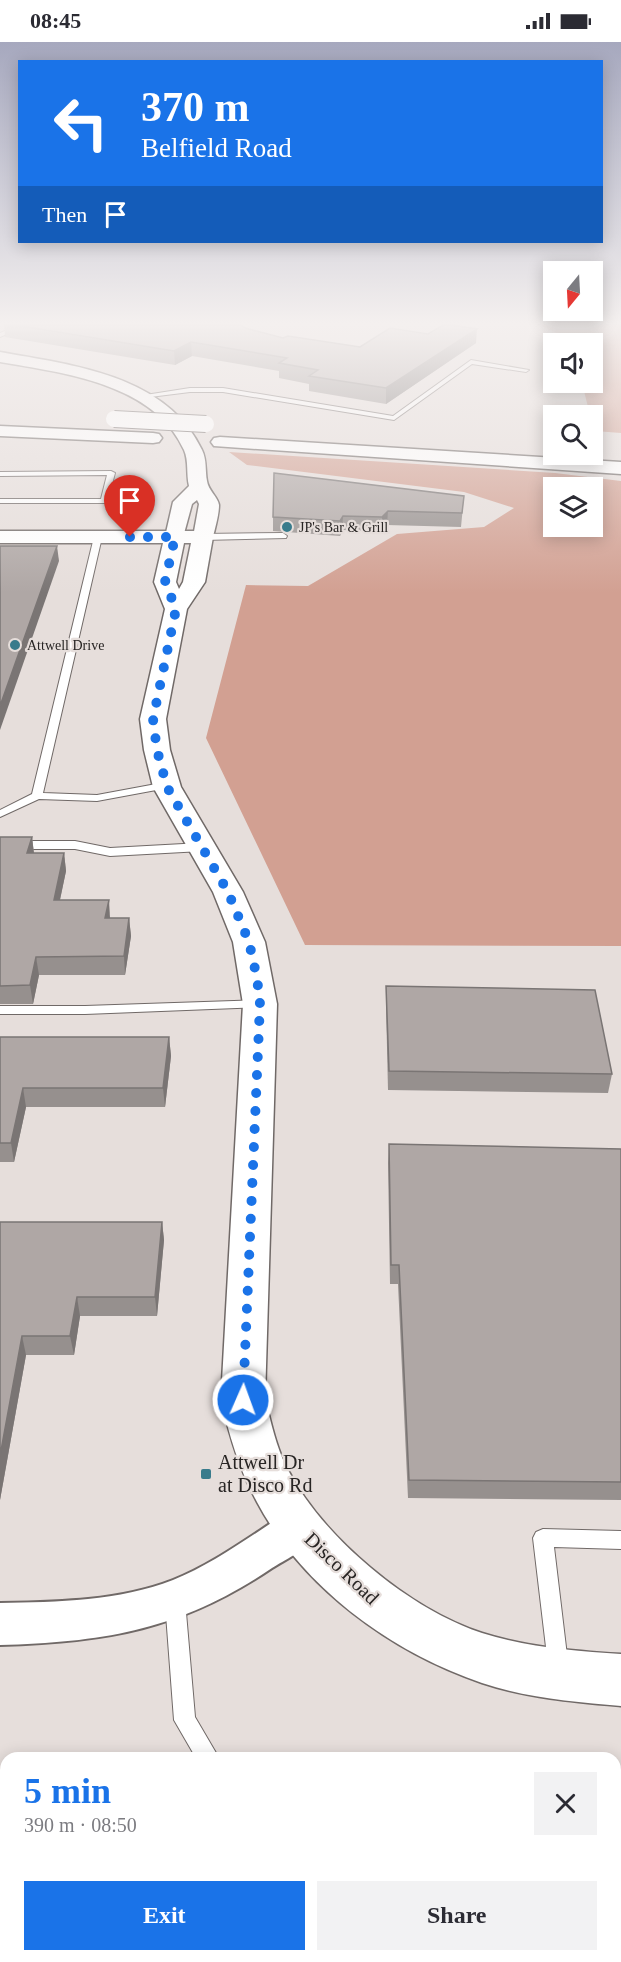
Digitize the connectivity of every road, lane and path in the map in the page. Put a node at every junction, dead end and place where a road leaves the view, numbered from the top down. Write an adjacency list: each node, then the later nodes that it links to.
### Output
1 (166, 414): 17 (main road)
2 (367, 414): 3 (lane)
3 (400, 414)
4 (0, 416): 6 (main road)
5 (92, 416): 6 (main road)
6 (114, 419): 10 (main road, bridge)
7 (0, 431): 9 (main road)
8 (0, 438): 9 (main road)
9 (153, 438): 12 (main road)
10 (543, 445)
11 (621, 451): 13 (main road)
12 (543, 452)
13 (603, 453)
14 (603, 459): 15 (main road)
15 (621, 468)
16 (0, 474): 18 (lane)
17 (199, 487): 22 (main road); 23 (main road)
18 (0, 501)
19 (283, 536): 23 (lane)
20 (0, 537): 21 (main road)
21 (98, 537): 22 (main road); 26 (lane)
22 (175, 537): 23 (main road); 24 (main road)
23 (203, 537): 24 (main road)
24 (176, 609): 25 (main road)
25 (167, 784): 26 (lane); 29 (main road)
26 (38, 796): 27 (lane)
27 (0, 814)
28 (0, 845): 29 (lane)
29 (202, 847): 30 (main road)
30 (260, 1004): 31 (lane); 32 (main road)
31 (0, 1010)
32 (299, 1527): 34 (street, Disco Road); 36 (main road, Disco Road)
33 (621, 1540): 36 (lane)
34 (175, 1599): 35 (street, Disco Road); 38 (lane)
35 (0, 1624)
36 (560, 1676): 37 (main road, Disco Road)
37 (621, 1680)
38 (204, 1752)

